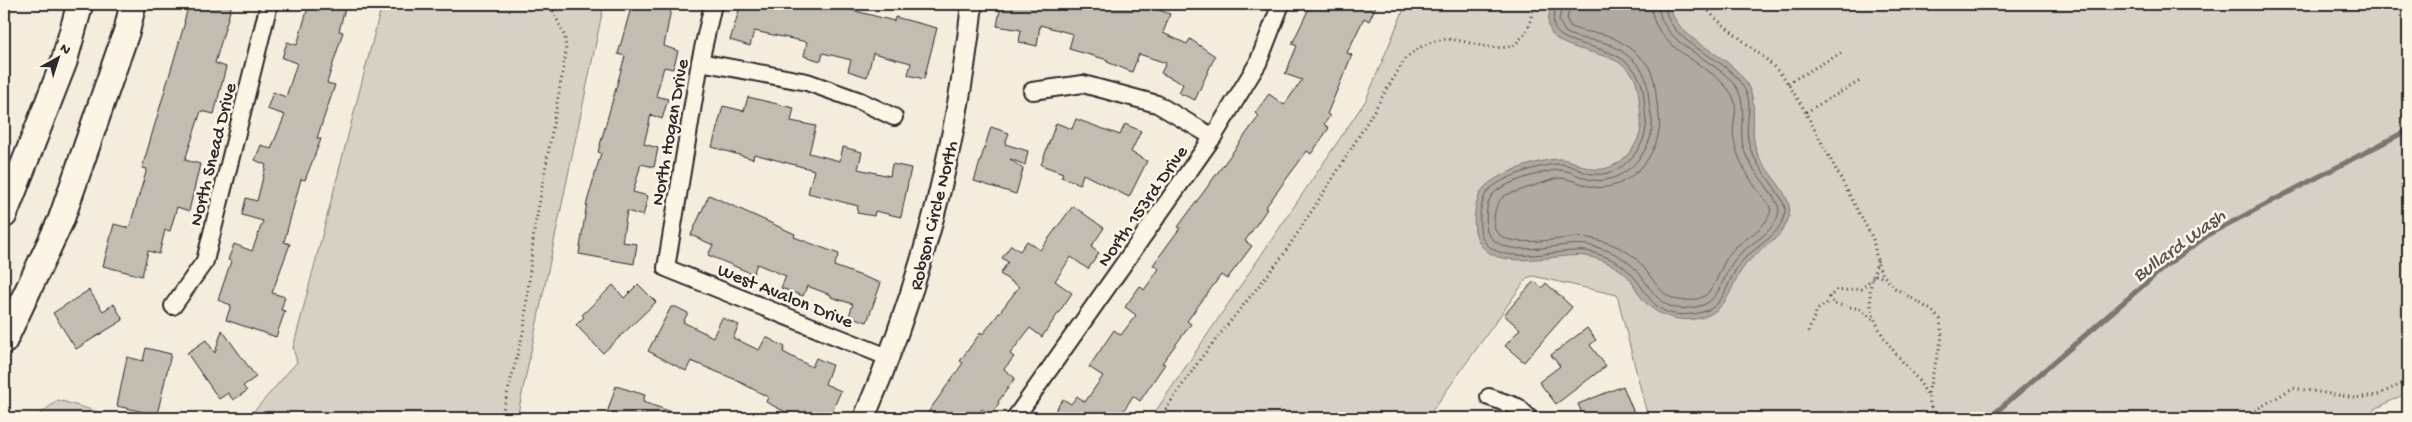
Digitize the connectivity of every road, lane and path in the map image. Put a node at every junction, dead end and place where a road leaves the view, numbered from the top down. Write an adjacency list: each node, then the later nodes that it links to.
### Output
1 (80, 4): 18 (main road)
2 (133, 4): 31 (main road)
3 (269, 4): 27 (street, North Snead Drive)
4 (550, 4): 38 (path)
5 (713, 4): 11 (street, North Hogan Drive)
6 (972, 4): 32 (street, Robson Circle North)
7 (1281, 4): 17 (street, North 153rd Drive)
8 (1534, 4): 41 (path)
9 (1702, 4): 13 (path)
10 (1843, 52): 13 (path)
11 (700, 62): 16 (street); 20 (street, North Hogan Drive)
12 (1860, 82): 15 (path)
13 (1788, 84): 15 (path)
14 (1032, 91): 17 (street)
15 (1806, 112): 19 (path)
16 (894, 117)
17 (1213, 137): 40 (street, North 153rd Drive)
18 (4, 215)
19 (1877, 258): 21 (path); 22 (path)
20 (666, 268): 32 (street, West Avalon Drive)
21 (1873, 278): 22 (path); 23 (path); 24 (path)
22 (1886, 279): 34 (path)
23 (1858, 290): 24 (path); 25 (path)
24 (1870, 297): 26 (path)
25 (1830, 301): 28 (path); 30 (path)
26 (1870, 302): 28 (path); 29 (path)
27 (173, 306)
28 (1853, 306): 29 (path)
29 (1874, 321): 35 (path)
30 (1808, 332)
31 (4, 340)
32 (890, 358): 39 (street, Robson Circle North)
33 (2408, 380): 44 (path)
34 (1930, 381): 35 (path); 37 (path)
35 (1920, 382): 37 (path)
36 (1489, 397): 42 (street)
37 (1929, 401): 43 (path)
38 (501, 418)
39 (864, 418)
40 (1015, 418)
41 (1160, 418)
42 (1529, 418)
43 (1933, 418)
44 (2242, 418)

